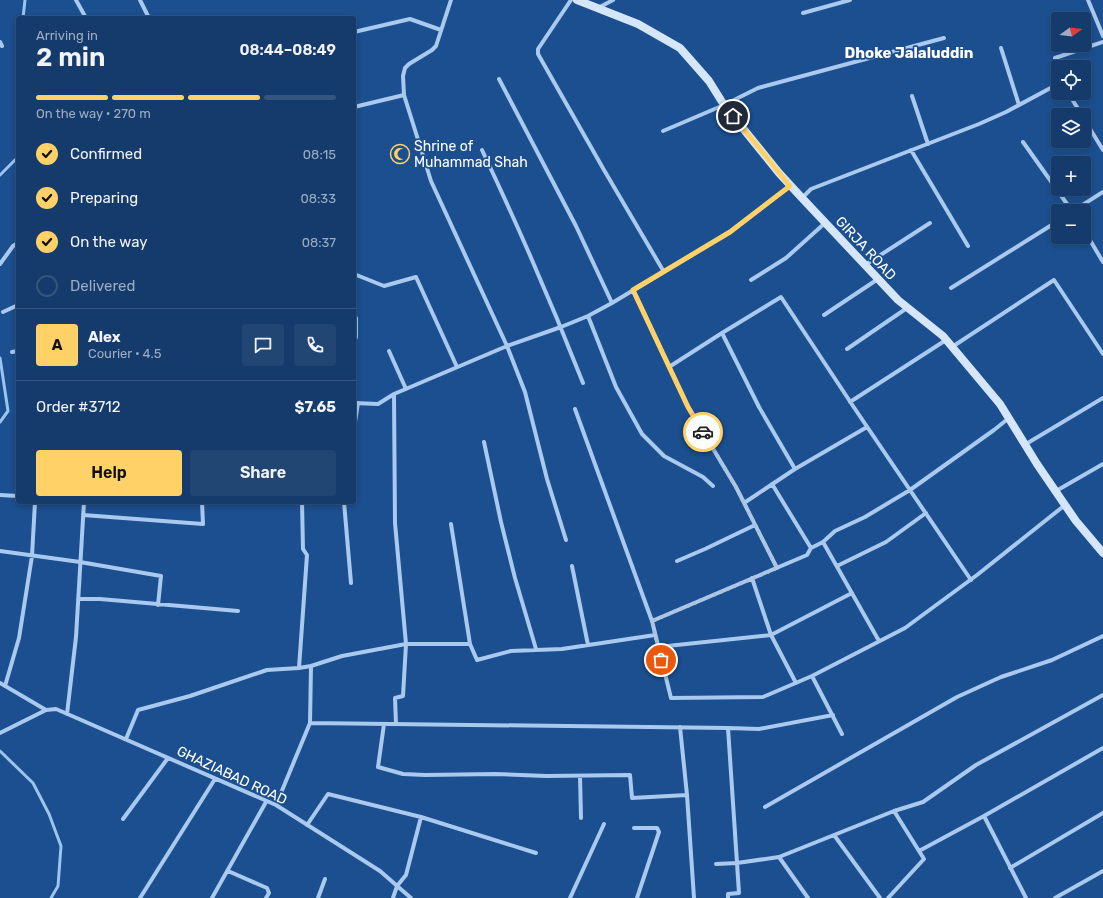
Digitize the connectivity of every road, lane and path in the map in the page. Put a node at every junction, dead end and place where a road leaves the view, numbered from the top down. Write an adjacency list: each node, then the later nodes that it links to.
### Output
1 (76, 0): 11 (street)
2 (140, 0): 12 (street)
3 (451, 0): 13 (street)
4 (571, 0): 48 (street)
5 (578, 0): 9 (main road, GIRJA ROAD)
6 (613, 0): 9 (street)
7 (850, 0): 10 (street)
8 (1088, 0): 15 (street)
9 (596, 8): 24 (main road, GIRJA ROAD)
10 (803, 13)
11 (85, 16)
12 (148, 16)
13 (442, 30): 14 (street); 22 (street)
14 (356, 32)
15 (1103, 36)
16 (944, 38): 24 (street)
17 (1103, 42): 19 (street)
18 (1001, 48): 25 (street)
19 (1055, 58)
20 (499, 79): 54 (street)
21 (1051, 88): 25 (street)
22 (404, 95): 26 (street); 65 (street)
23 (912, 96): 30 (street)
24 (724, 105): 28 (street); 34 (main road, GIRJA ROAD)
25 (1019, 105): 30 (street)
26 (356, 107)
27 (1091, 130): 33 (street)
28 (663, 131)
29 (1024, 142): 37 (street)
30 (928, 144): 32 (street)
31 (482, 150): 61 (street)
32 (911, 150): 36 (street); 44 (street)
33 (1103, 150)
34 (790, 186): 36 (main road, GIRJA ROAD); 48 (street)
35 (1103, 192): 38 (street)
36 (802, 198): 40 (main road, GIRJA ROAD)
37 (1068, 204)
38 (1084, 204)
39 (930, 223): 47 (street)
40 (826, 224): 47 (main road, GIRJA ROAD); 51 (street)
41 (1051, 225): 52 (street)
42 (1091, 242): 45 (street)
43 (16, 244): 46 (street)
44 (968, 246)
45 (1103, 262)
46 (0, 264)
47 (865, 265): 50 (main road, GIRJA ROAD)
48 (664, 272): 53 (street)
49 (356, 275): 71 (street)
50 (878, 279): 56 (main road, GIRJA ROAD); 58 (street)
51 (751, 280)
52 (951, 288)
53 (633, 290): 54 (street); 72 (street)
54 (612, 303): 59 (street)
55 (16, 306): 57 (street)
56 (908, 308): 64 (main road, GIRJA ROAD); 66 (street)
57 (3, 312)
58 (824, 315)
59 (588, 316): 61 (street); 87 (street)
60 (356, 318): 63 (street)
61 (561, 327): 65 (street); 73 (street)
62 (722, 333): 72 (street); 77 (street); 85 (street)
63 (356, 337)
64 (949, 344): 70 (street); 77 (street); 80 (main road, GIRJA ROAD)
65 (507, 346): 71 (street); 103 (street)
66 (847, 349)
67 (16, 351): 69 (street)
68 (389, 351): 74 (street)
69 (12, 352)
70 (1103, 354)
71 (457, 367): 74 (street)
72 (669, 367): 92 (street)
73 (583, 383)
74 (406, 389): 75 (street)
75 (394, 394): 78 (street); 126 (street)
76 (1103, 398): 83 (street)
77 (850, 402): 81 (street)
78 (356, 403)
79 (575, 409): 121 (street)
80 (1009, 418): 83 (main road, GIRJA ROAD); 88 (street)
81 (867, 427): 85 (street); 88 (street)
82 (484, 442): 130 (street)
83 (1026, 444): 89 (main road, GIRJA ROAD)
84 (1103, 464): 89 (street)
85 (795, 469): 86 (street)
86 (772, 484): 92 (street); 105 (street)
87 (713, 486)
88 (910, 490): 99 (street); 104 (street)
89 (1056, 491): 98 (main road, GIRJA ROAD)
90 (0, 495): 91 (street)
91 (16, 496)
92 (744, 503): 102 (street)
93 (35, 504): 108 (street)
94 (84, 504): 100 (street)
95 (202, 504): 100 (street)
96 (302, 504): 132 (street)
97 (344, 504): 116 (street)
98 (1065, 505): 107 (main road, GIRJA ROAD); 115 (street)
99 (926, 513): 112 (street); 115 (street)
100 (83, 515): 110 (street)
101 (451, 524): 127 (street)
102 (755, 525): 109 (street); 113 (street)
103 (566, 540)
104 (824, 542): 105 (street); 112 (street)
105 (811, 548): 113 (street)
106 (0, 552): 108 (street)
107 (1103, 553)
108 (32, 556): 110 (street); 136 (street)
109 (677, 561)
110 (80, 562): 118 (street); 119 (street)
111 (572, 566): 128 (street)
112 (837, 566): 117 (street)
113 (777, 568): 114 (street)
114 (752, 578): 121 (street); 123 (street)
115 (971, 580): 125 (street)
116 (351, 583)
117 (852, 593): 123 (street); 125 (street)
118 (78, 599): 119 (street); 139 (street)
119 (158, 604): 120 (street)
120 (238, 611)
121 (652, 621): 122 (street)
122 (655, 635): 128 (street); 129 (street)
123 (771, 635): 129 (street); 135 (street)
124 (1103, 636): 156 (street)
125 (880, 641): 133 (street)
126 (406, 644): 127 (street); 131 (street); 143 (street)
127 (470, 644): 130 (street)
128 (588, 645): 130 (street)
129 (658, 647): 135 (street)
130 (536, 649)
131 (311, 666): 132 (street); 141 (street)
132 (299, 668): 148 (street)
133 (812, 676): 135 (street); 140 (street)
134 (0, 683): 136 (street)
135 (796, 683)
136 (5, 686): 138 (street)
137 (1103, 695): 157 (street)
138 (46, 710): 139 (street, GHAZIABAD ROAD); 146 (street)
139 (67, 714): 148 (street, GHAZIABAD ROAD)
140 (833, 715): 145 (street); 147 (street)
141 (310, 723): 142 (street); 155 (street)
142 (384, 724): 143 (street); 151 (street)
143 (396, 724): 144 (street)
144 (680, 727): 145 (street); 153 (street)
145 (728, 728): 170 (street)
146 (0, 733)
147 (842, 734)
148 (126, 739): 150 (street, GHAZIABAD ROAD)
149 (1103, 748): 159 (street)
150 (168, 758): 152 (street, GHAZIABAD ROAD); 162 (street)
151 (580, 776): 153 (street); 161 (street)
152 (215, 779): 154 (street, GHAZIABAD ROAD); 178 (street)
153 (687, 795): 186 (street)
154 (266, 802): 155 (street, GHAZIABAD ROAD); 173 (street)
155 (276, 805): 164 (street, GHAZIABAD ROAD)
156 (765, 807)
157 (894, 811): 166 (street); 167 (street)
158 (1103, 813): 172 (street)
159 (984, 816): 167 (street); 172 (street)
160 (421, 817): 164 (street); 168 (street); 176 (street)
161 (581, 818)
162 (124, 819)
163 (604, 824): 184 (street)
164 (307, 825): 176 (street, GHAZIABAD ROAD)
165 (634, 828): 185 (street)
166 (834, 835): 169 (street); 189 (street)
167 (919, 851): 190 (street)
168 (536, 853)
169 (780, 857): 170 (street); 188 (street)
170 (737, 863): 171 (street); 187 (street)
171 (716, 864)
172 (1010, 868): 191 (street)
173 (228, 871): 179 (street); 180 (street)
174 (1103, 871): 177 (street)
175 (325, 879): 181 (street)
176 (397, 886): 182 (street); 183 (street, GHAZIABAD ROAD)
177 (1058, 897)
178 (140, 898)
179 (212, 898)
180 (266, 898)
181 (318, 898)
182 (393, 898)
183 (411, 898)
184 (570, 898)
185 (637, 898)
186 (694, 898)
187 (728, 898)
188 (808, 898)
189 (880, 898)
190 (888, 898)
191 (1026, 898)

